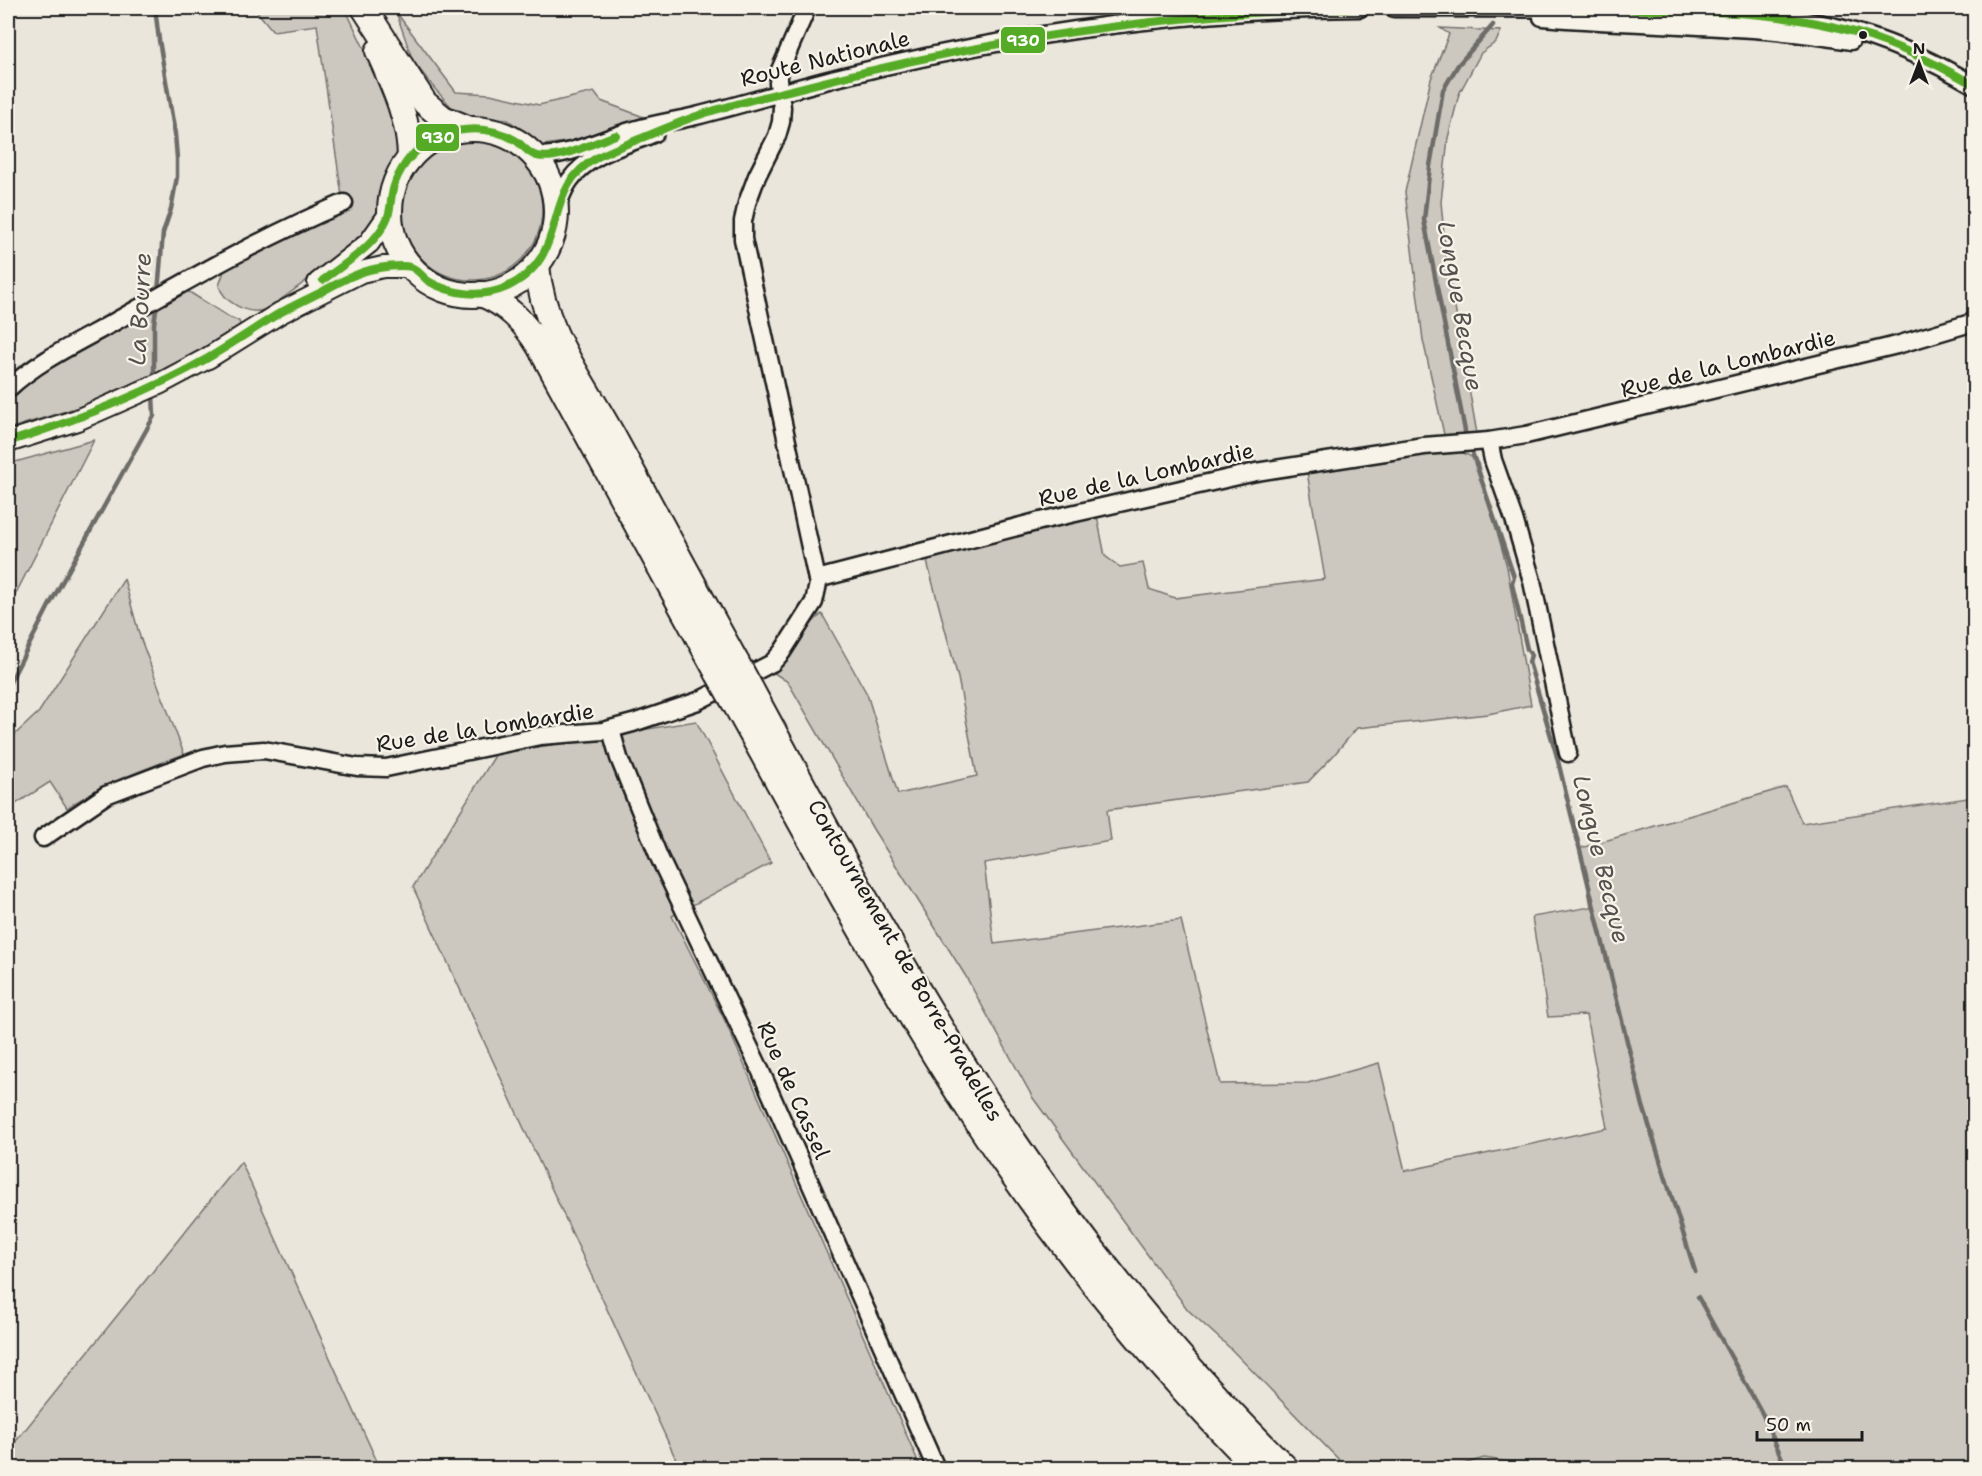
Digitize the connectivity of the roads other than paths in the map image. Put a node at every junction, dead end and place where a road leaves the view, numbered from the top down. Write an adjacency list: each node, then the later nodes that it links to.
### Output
1 (359, 8): 13 (highway)
2 (364, 8): 11 (highway)
3 (807, 8): 9 (street, Rue de la Lombardie)
4 (1360, 8): 9 (street, Route Nationale)
5 (1394, 8): 6 (street)
6 (1463, 9): 7 (street)
7 (1774, 18): 8 (street)
8 (1974, 85)
9 (779, 93): 10 (street, Route Nationale); 25 (street, Rue de la Lombardie)
10 (696, 116): 12 (street, Route Nationale); 15 (street, Route Nationale)
11 (470, 129): 12 (highway); 13 (highway)
12 (534, 156): 15 (highway)
13 (410, 158): 16 (highway)
14 (344, 203): 22 (street)
15 (556, 209): 17 (highway)
16 (390, 213): 18 (highway); 20 (main road)
17 (537, 265): 19 (highway); 26 (highway)
18 (411, 267): 19 (highway); 20 (main road)
19 (481, 294): 26 (highway)
20 (280, 313): 24 (main road)
21 (1974, 322): 23 (street, Rue de la Lombardie)
22 (8, 389)
23 (1490, 441): 25 (street, Rue de la Lombardie); 29 (street)
24 (8, 442)
25 (817, 579): 28 (street, Rue de la Lombardie)
26 (728, 669): 27 (highway, bridge)
27 (741, 694): 32 (highway); 33 (highway, Contournement de Borre-Pradelles)
28 (611, 730): 30 (street, Rue de la Lombardie); 31 (street, Rue de Cassel)
29 (1568, 753)
30 (43, 838)
31 (936, 1468)
32 (1257, 1468)
33 (1286, 1468)

